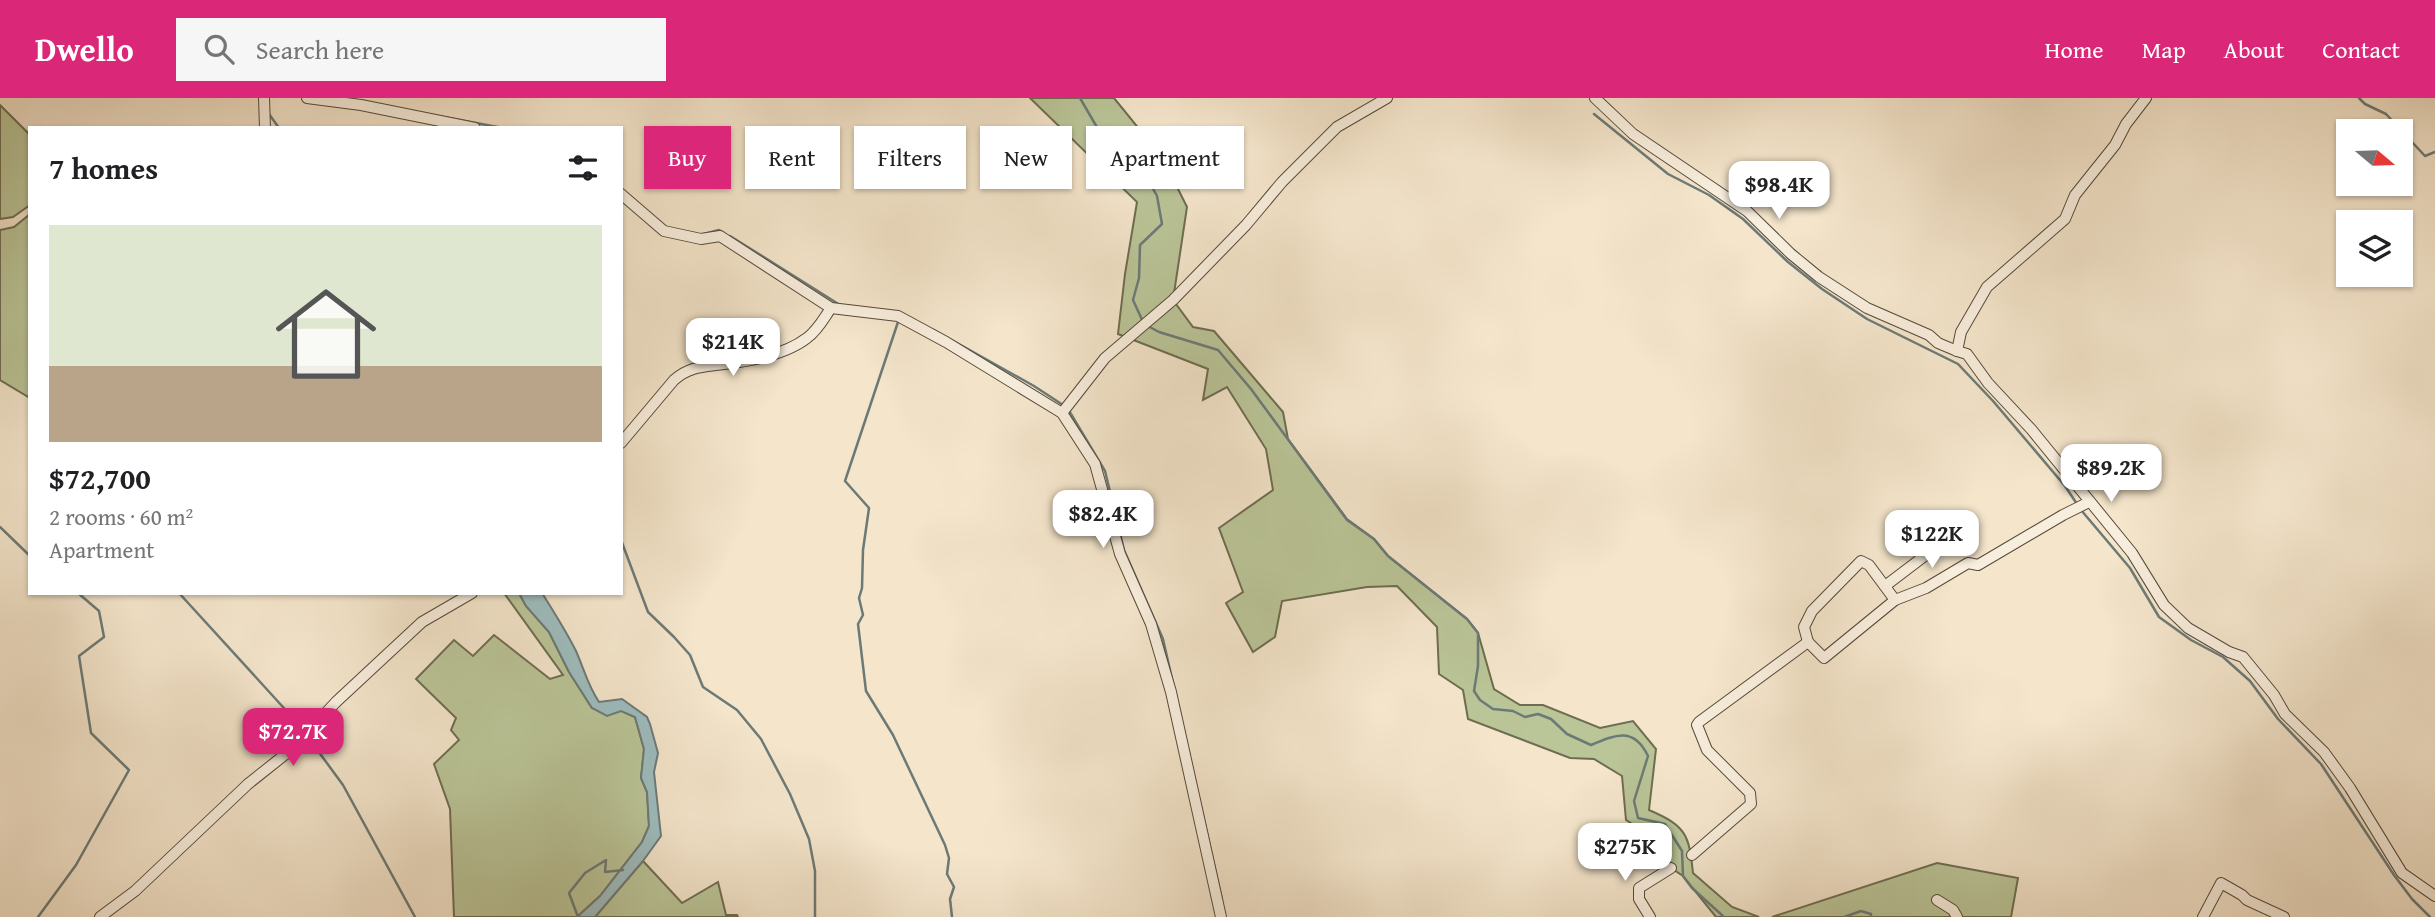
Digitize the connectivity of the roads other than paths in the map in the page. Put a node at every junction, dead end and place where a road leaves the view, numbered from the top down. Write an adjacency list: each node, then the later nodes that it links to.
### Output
1 (264, 98): 6 (street)
2 (307, 98): 7 (street)
3 (1387, 98): 11 (street)
4 (1595, 98): 10 (street)
5 (2146, 98): 10 (street)
6 (265, 126)
7 (465, 126)
8 (623, 196): 9 (street)
9 (831, 308): 11 (street); 12 (street)
10 (1957, 351): 13 (street)
11 (1062, 413): 23 (street)
12 (623, 441)
13 (2089, 502): 17 (street); 21 (street)
14 (1960, 529): 15 (street)
15 (1885, 586): 17 (street); 18 (street)
16 (469, 595): 22 (street)
17 (1895, 600): 18 (street)
18 (1808, 642): 19 (street)
19 (1692, 855)
20 (1671, 868): 24 (street)
21 (2435, 896)
22 (100, 917)
23 (1221, 917)
24 (1650, 917)
25 (1944, 917): 26 (street)
26 (1957, 917)
27 (2203, 917): 28 (street)
28 (2284, 917)

